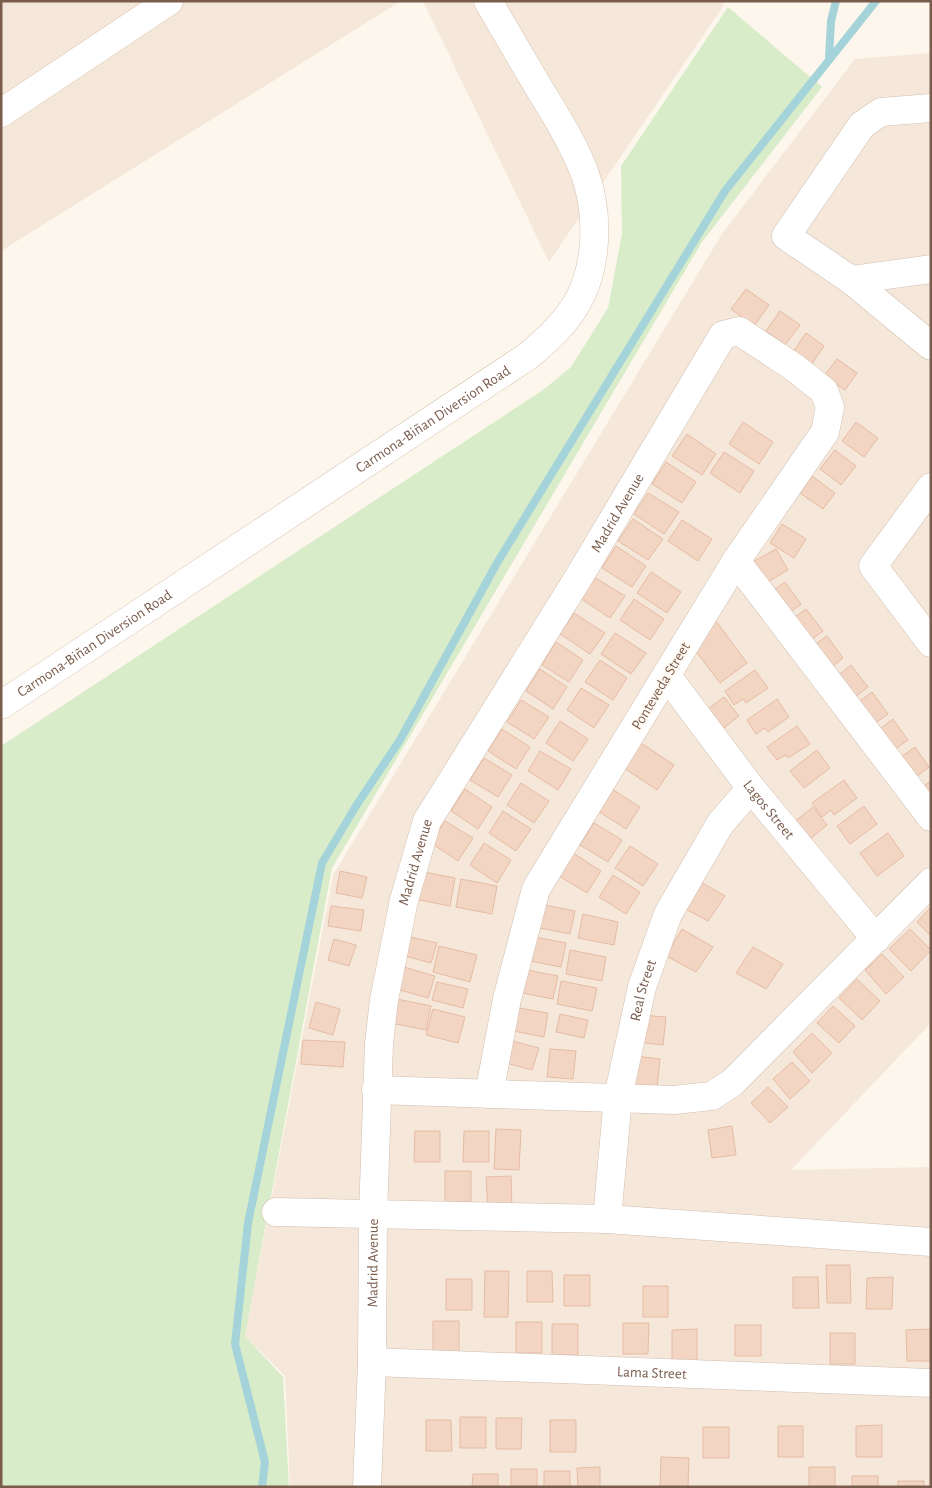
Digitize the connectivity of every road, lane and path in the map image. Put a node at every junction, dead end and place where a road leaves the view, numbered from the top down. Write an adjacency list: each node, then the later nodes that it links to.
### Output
1 (169, 1): 4 (street)
2 (488, 1): 13 (street, Carmona-Biñan Diversion Road)
3 (931, 108): 6 (street)
4 (1, 113)
5 (931, 269): 6 (street)
6 (851, 280): 8 (street)
7 (739, 332): 10 (street, Ponteveda Street); 18 (street, Madrid Avenue)
8 (931, 346)
9 (931, 486): 11 (street)
10 (736, 561): 12 (street, Ponteveda Street); 15 (street)
11 (931, 643)
12 (668, 676): 14 (street, Lagos Street); 19 (street, Ponteveda Street)
13 (1, 705)
14 (751, 788): 17 (street, Lagos Street); 20 (street, Real Street)
15 (931, 817)
16 (931, 882): 17 (street)
17 (876, 940): 20 (street)
18 (376, 1090): 19 (street); 22 (street, Madrid Avenue)
19 (489, 1094): 20 (street)
20 (618, 1097): 23 (street, Real Street)
21 (276, 1212): 22 (street)
22 (374, 1215): 23 (street); 25 (street, Madrid Avenue)
23 (607, 1219): 24 (street)
24 (931, 1242)
25 (372, 1362): 26 (street, Lama Street); 27 (street, Madrid Avenue)
26 (931, 1383)
27 (367, 1487)

